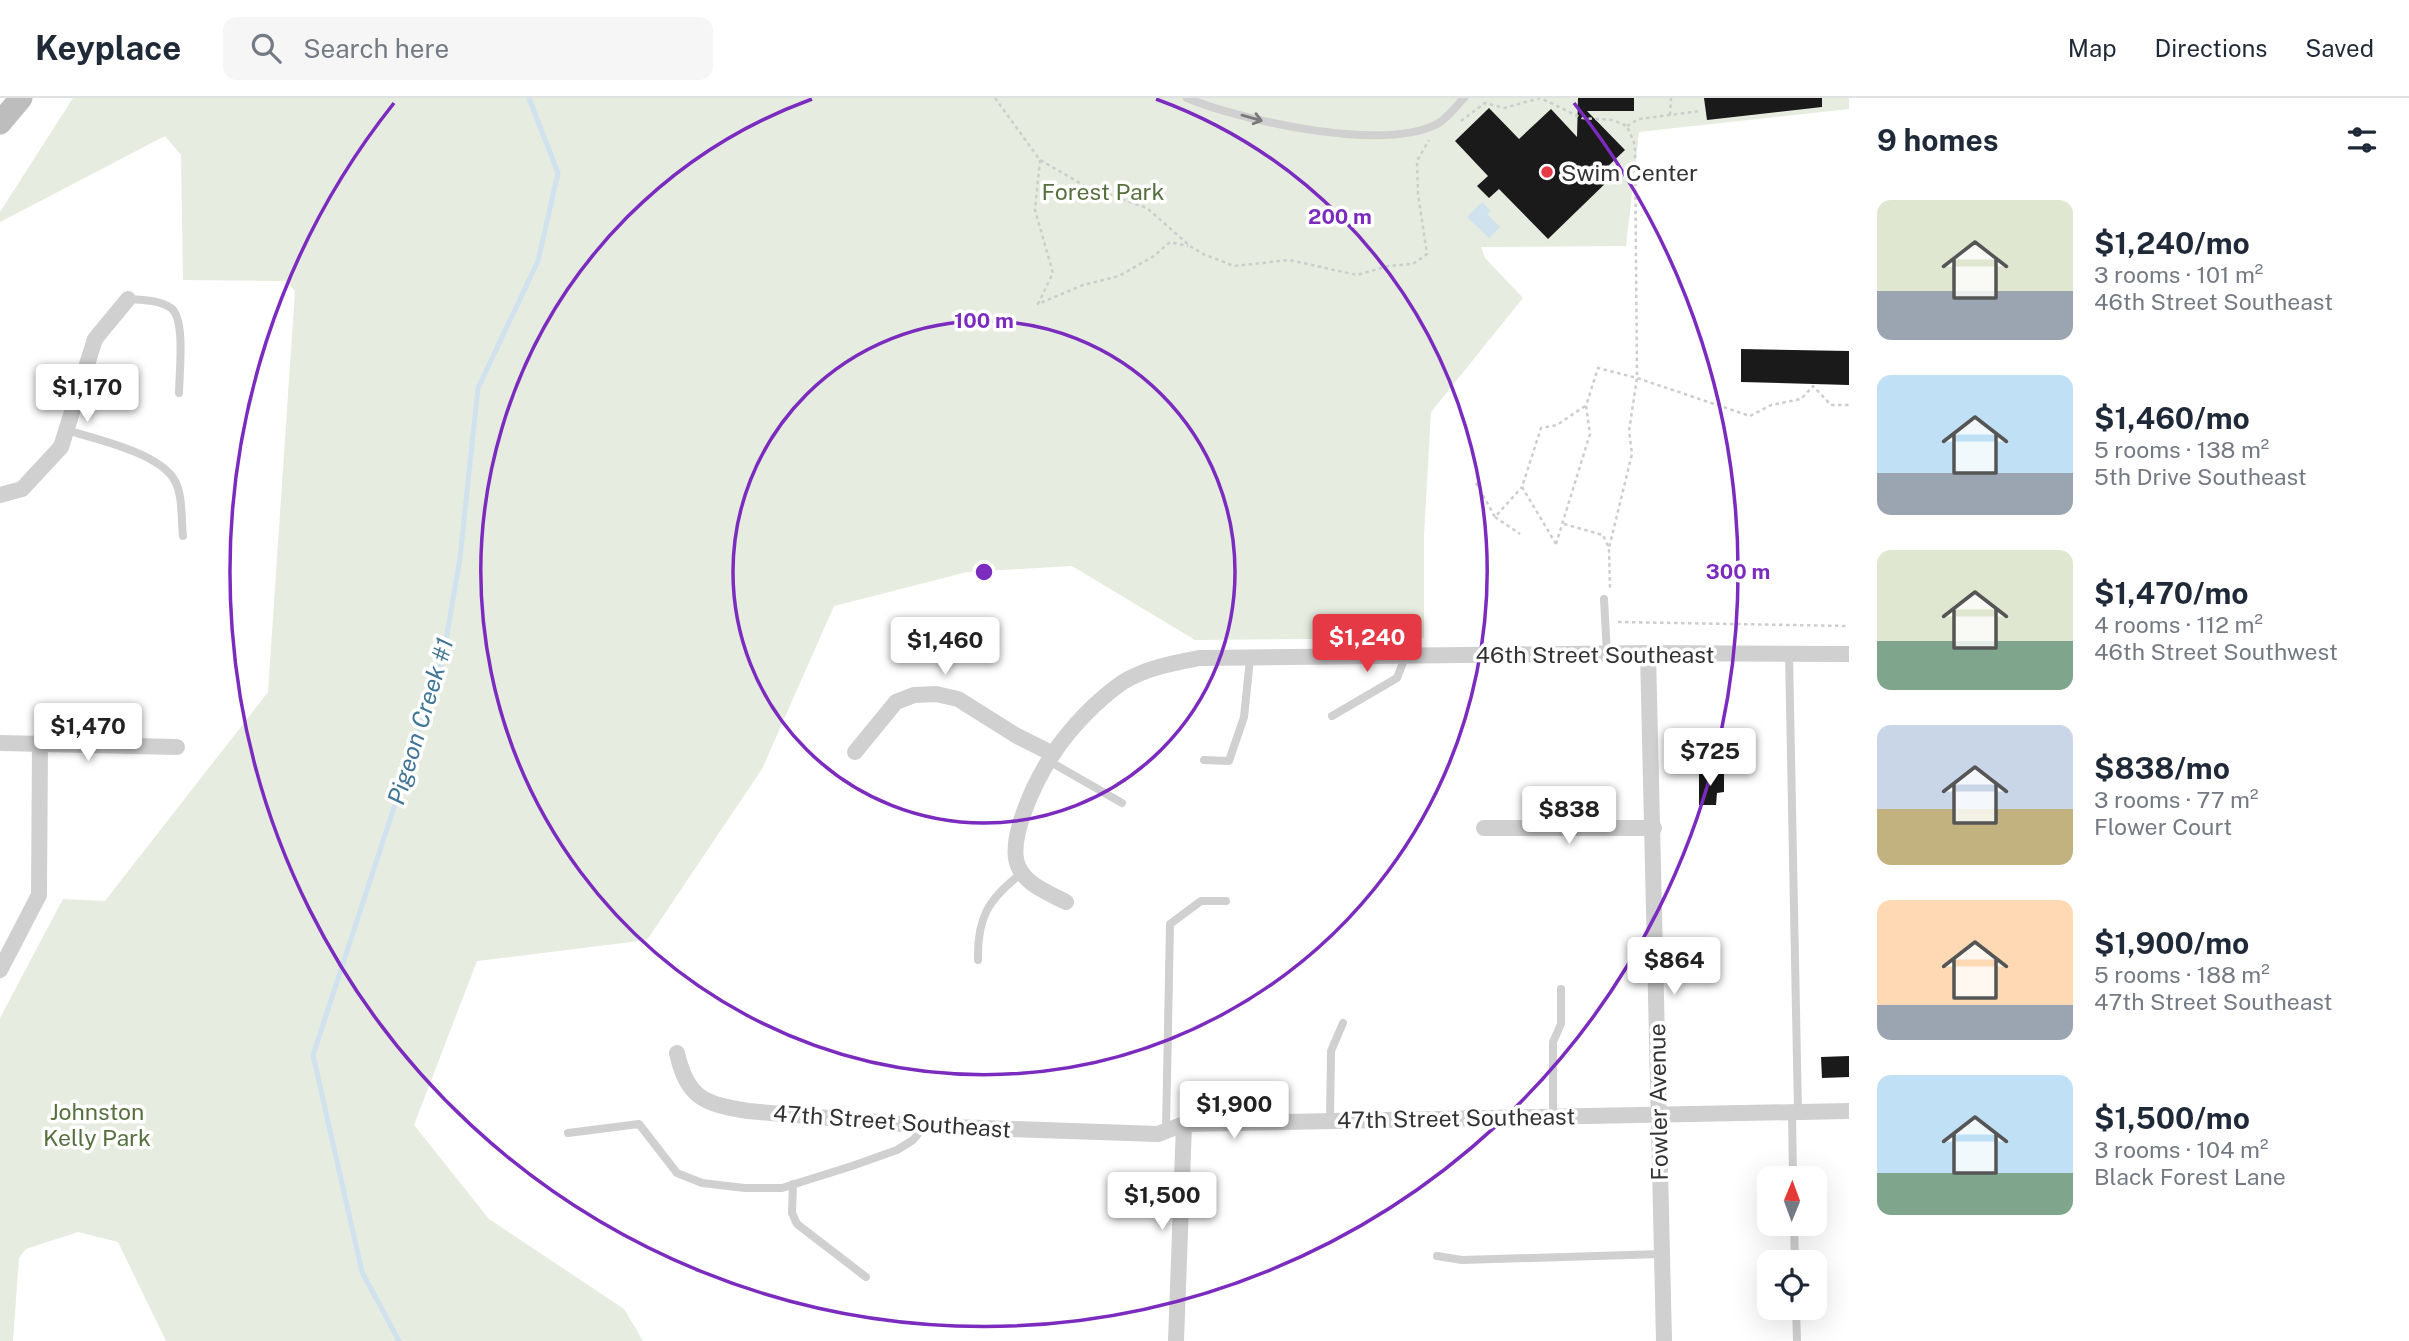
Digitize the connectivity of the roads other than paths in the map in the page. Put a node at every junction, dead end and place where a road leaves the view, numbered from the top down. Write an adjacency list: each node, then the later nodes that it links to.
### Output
1 (21, 98): 4 (main road)
2 (1187, 98): 3 (lane, one-way to 3)
3 (1464, 98)
4 (0, 123)
5 (128, 299): 6 (lane); 7 (street)
6 (179, 393)
7 (66, 430): 8 (street); 9 (lane)
8 (0, 495)
9 (183, 536)
10 (1607, 598): 12 (lane)
11 (1648, 653): 12 (street, 46th Street Southeast); 13 (street, 46th Street Southeast); 26 (street, Fowler Avenue)
12 (1607, 654): 15 (street, 46th Street Southeast)
13 (1789, 654): 14 (street, 46th Street Southeast); 38 (lane)
14 (1849, 654)
15 (1406, 655): 16 (street, 46th Street Southeast); 17 (lane)
16 (1250, 659): 22 (street, 46th Street Southeast); 23 (lane)
17 (1332, 716)
18 (0, 743): 19 (street)
19 (40, 744): 20 (street); 31 (street)
20 (177, 747)
21 (855, 752): 22 (street)
22 (1051, 757): 24 (lane); 27 (street, 46th Street Southeast)
23 (1204, 760)
24 (1122, 803)
25 (1484, 828): 26 (street)
26 (1654, 828): 39 (street, Fowler Avenue)
27 (1022, 873): 29 (street); 30 (lane)
28 (1226, 901): 46 (lane)
29 (1066, 902)
30 (978, 960)
31 (0, 970)
32 (1560, 989): 40 (lane)
33 (1343, 1023): 41 (lane)
34 (677, 1053): 45 (street, 47th Street Southeast)
35 (1254, 1093): 42 (lane)
36 (1207, 1094): 43 (lane)
37 (1849, 1111): 38 (street, 47th Street Southeast)
38 (1795, 1112): 39 (street, 47th Street Southeast); 48 (lane)
39 (1657, 1113): 40 (street, 47th Street Southeast); 50 (street, Fowler Avenue)
40 (1553, 1116): 41 (street, 47th Street Southeast)
41 (1330, 1120): 42 (street, 47th Street Southeast)
42 (1254, 1122): 43 (street, 47th Street Southeast)
43 (1208, 1123): 44 (street, 47th Street Southeast)
44 (1184, 1124): 46 (street, 47th Street Southeast); 54 (street)
45 (925, 1126): 46 (street, 47th Street Southeast); 49 (lane)
46 (1166, 1129)
47 (568, 1133): 49 (lane)
48 (1793, 1166)
49 (793, 1184): 52 (lane)
50 (1661, 1254): 51 (lane); 55 (street, Fowler Avenue)
51 (1437, 1256)
52 (866, 1278)
53 (1796, 1320): 56 (lane)
54 (1177, 1341)
55 (1664, 1341)
56 (1797, 1341)

